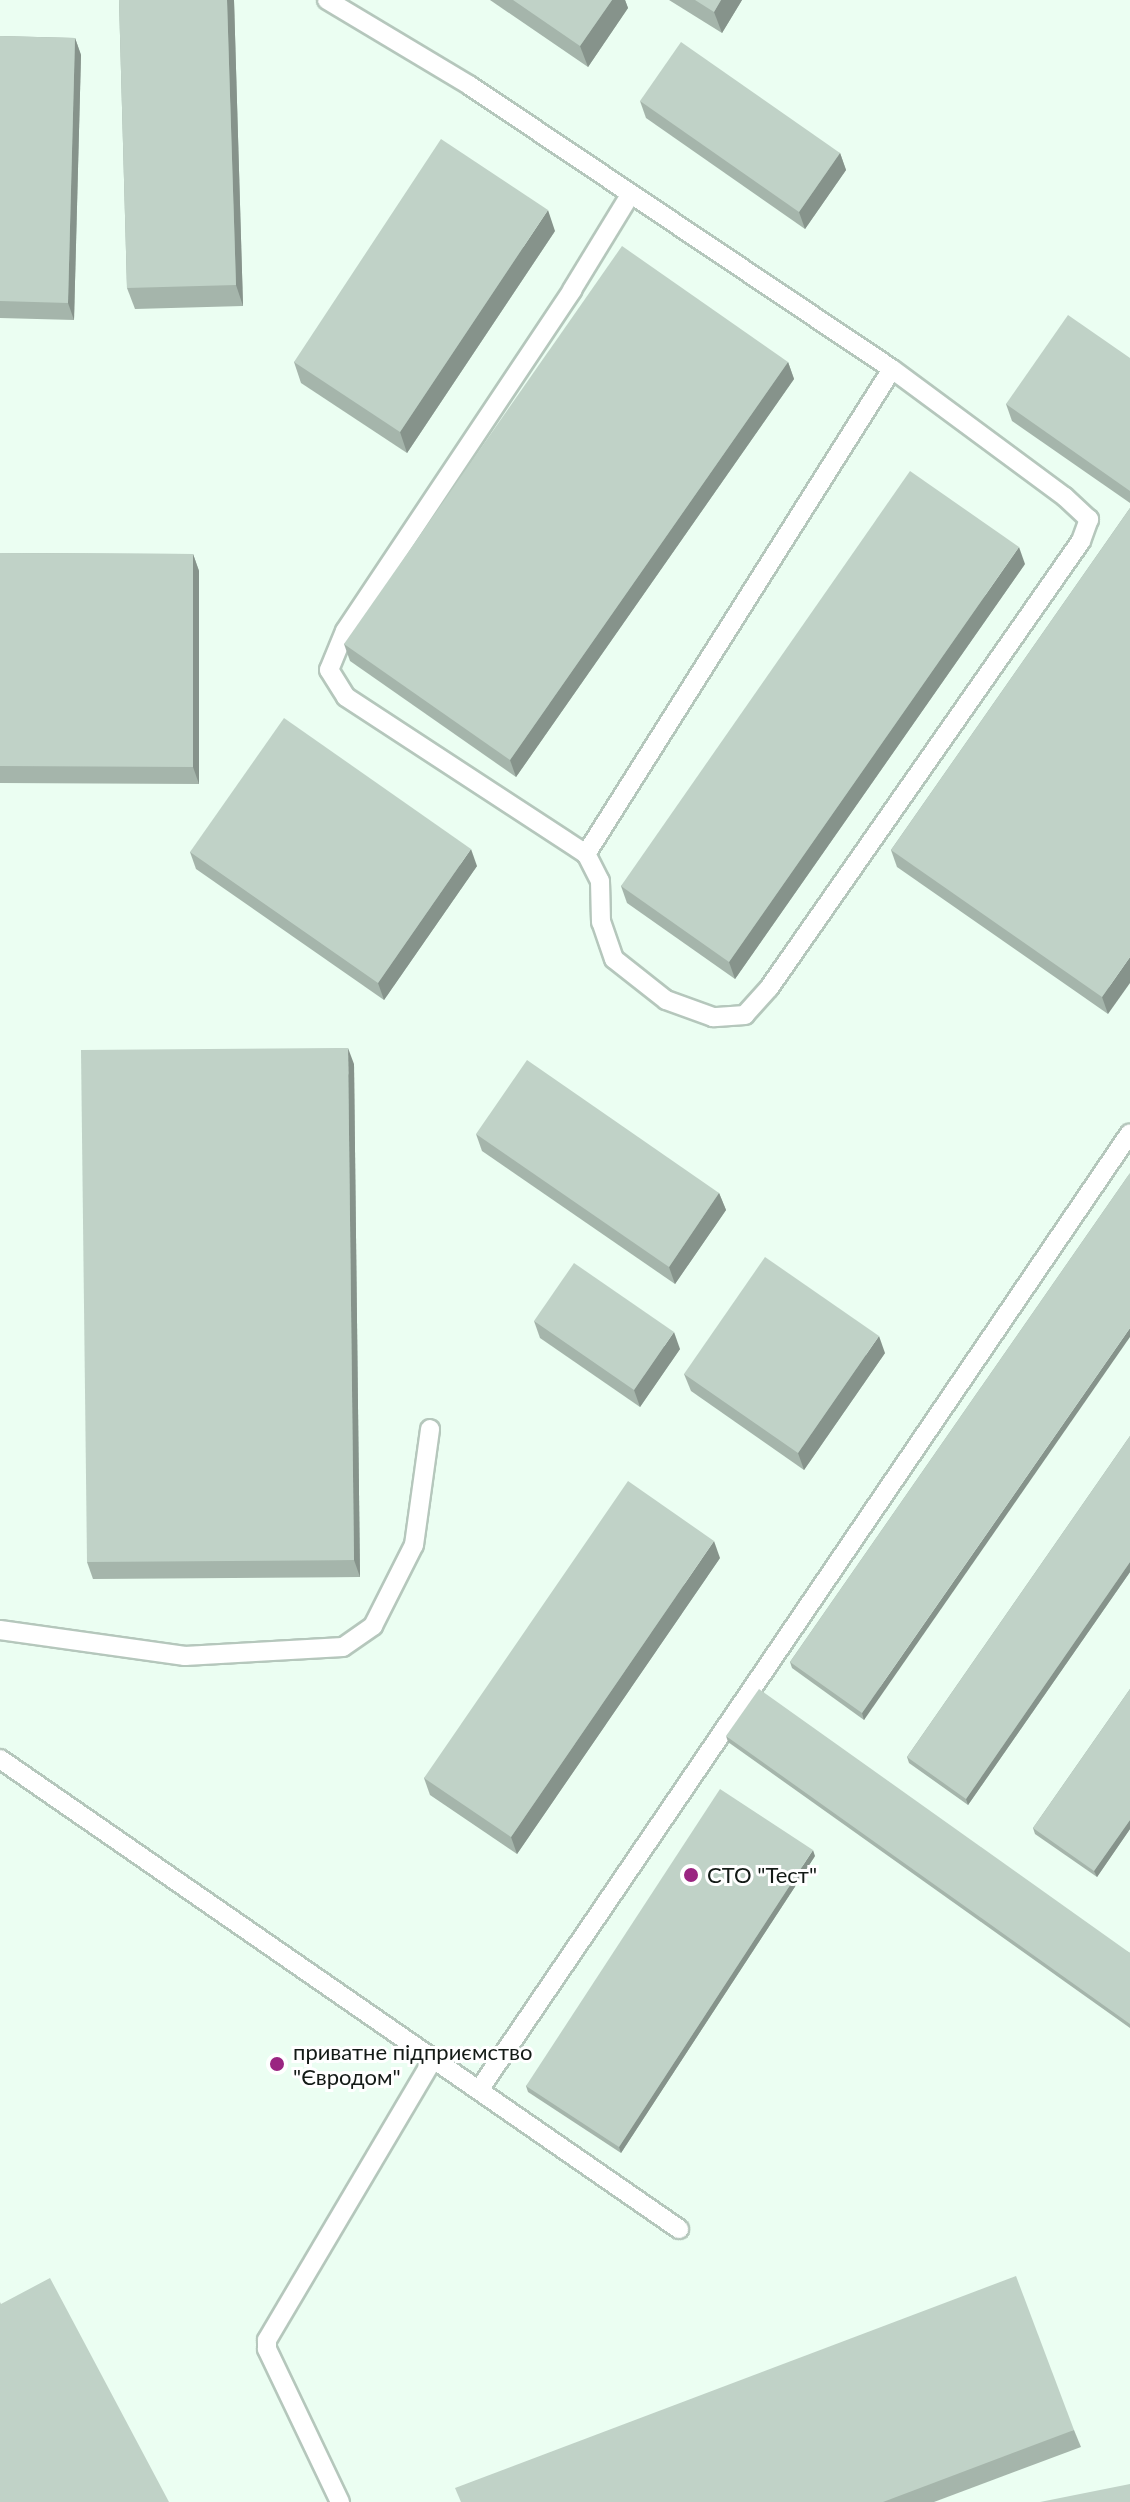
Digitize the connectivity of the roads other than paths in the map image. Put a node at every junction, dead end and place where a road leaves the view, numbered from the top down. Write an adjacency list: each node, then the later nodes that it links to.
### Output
1 (327, 0): 2 (lane)
2 (630, 195): 3 (lane); 4 (lane)
3 (892, 369): 4 (lane); 4 (lane)
4 (586, 854)
5 (1130, 1133): 10 (lane)
6 (430, 1429): 7 (lane)
7 (0, 1630)
8 (0, 1759): 9 (lane)
9 (433, 2059): 10 (lane); 12 (lane)
10 (479, 2090): 11 (lane)
11 (679, 2229)
12 (340, 2502)

